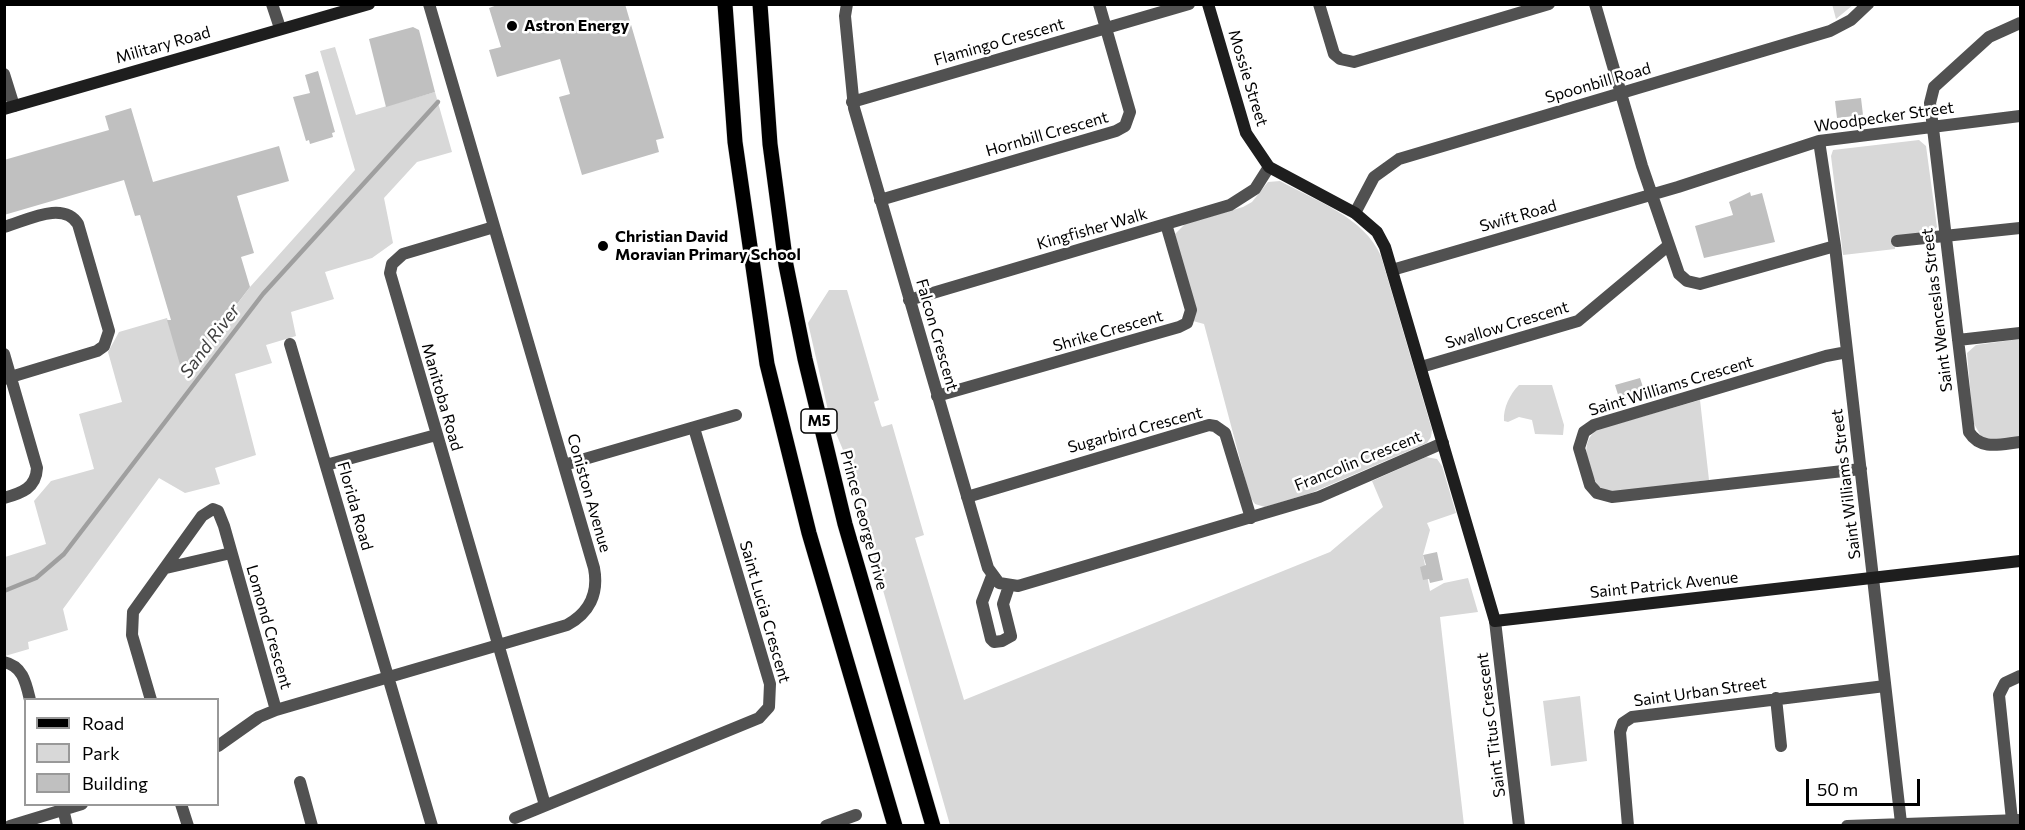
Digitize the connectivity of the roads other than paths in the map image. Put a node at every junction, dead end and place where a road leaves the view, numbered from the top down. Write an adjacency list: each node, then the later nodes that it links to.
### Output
1 (272, 4): 18 (street)
2 (355, 4): 16 (street, Military Road)
3 (369, 4): 16 (street, Military Road)
4 (429, 4): 34 (street, Coniston Avenue)
5 (719, 4): 20 (main road)
6 (725, 4): 20 (main road, M5)
7 (760, 4): 94 (main road, Prince George Drive / M5)
8 (847, 4): 23 (street, Falcon Crescent)
9 (1099, 4): 19 (street, Hornbill Crescent)
10 (1189, 4): 19 (street, Flamingo Crescent)
11 (1208, 4): 28 (street, Mossie Street)
12 (1319, 4): 13 (street)
13 (1549, 4)
14 (1595, 4): 22 (street)
15 (1868, 4): 22 (street, Spoonbill Road)
16 (332, 13): 18 (street, Military Road)
17 (2020, 23): 26 (street, Saint Wenceslas Street)
18 (279, 28): 24 (street, Military Road)
19 (1106, 29): 23 (street, Flamingo Crescent); 30 (street, Hornbill Crescent)
20 (728, 52): 93 (main road, M5)
21 (4, 74): 24 (street)
22 (1621, 93): 29 (street); 31 (street, Spoonbill Road)
23 (852, 102): 30 (street, Falcon Crescent)
24 (9, 108)
25 (2020, 116): 26 (street, Woodpecker Street)
26 (1933, 127): 27 (street, Woodpecker Street); 36 (street, Saint Wenceslas Street)
27 (1819, 141): 29 (street, Woodpecker Street); 39 (street, Saint Williams Street)
28 (1269, 166): 31 (street, Mossie Street); 32 (street, Kingfisher Walk)
29 (1652, 194): 38 (street); 40 (street, Swift Road)
30 (880, 200): 41 (street, Falcon Crescent)
31 (1355, 213): 40 (street, Francolin Crescent)
32 (1166, 224): 41 (street, Kingfisher Walk); 49 (street, Shrike Crescent)
33 (4, 227): 48 (street)
34 (494, 227): 52 (street, Manitoba Road); 56 (street, Coniston Avenue)
35 (2020, 228): 36 (street)
36 (1945, 238): 37 (street); 43 (street, Saint Wenceslas Street)
37 (1897, 241)
38 (1669, 245): 39 (street); 47 (street, Swallow Crescent)
39 (1835, 246): 45 (street, Saint Williams Street)
40 (1392, 270): 47 (street, Francolin Crescent)
41 (909, 300): 49 (street, Falcon Crescent)
42 (2020, 333): 43 (street)
43 (1958, 340): 53 (street, Saint Wenceslas Street)
44 (290, 344): 55 (street, Florida Road)
45 (1847, 352): 57 (street, Saint Williams Street); 57 (street, Saint Williams Crescent)
46 (4, 354): 48 (street)
47 (1421, 367): 54 (street, Francolin Crescent)
48 (8, 378): 59 (street)
49 (937, 396): 58 (street, Falcon Crescent)
50 (736, 415): 51 (street)
51 (694, 428): 56 (street); 80 (street, Saint Lucia Crescent)
52 (436, 435): 55 (street); 68 (street, Manitoba Road)
53 (2020, 442)
54 (1443, 443): 60 (street, Francolin Crescent); 67 (street)
55 (326, 465): 71 (street, Florida Road)
56 (564, 465): 68 (street, Coniston Avenue)
57 (1861, 469): 65 (street, Saint Williams Street)
58 (967, 496): 60 (street, Sugarbird Crescent); 64 (street, Falcon Crescent)
59 (4, 498)
60 (1251, 518): 66 (street, Francolin Crescent)
61 (231, 553): 63 (street, Lomond Crescent); 63 (street, Lomond Crescent); 76 (street, Lomond Crescent)
62 (2020, 561): 65 (street, Saint Patrick Avenue)
63 (166, 568): 74 (street, Lomond Crescent)
64 (992, 576): 66 (street); 66 (street)
65 (1873, 578): 67 (street, Saint Patrick Avenue); 72 (street, Saint Williams Street)
66 (1010, 586)
67 (1495, 621): 95 (street, Saint Titus Crescent)
68 (497, 645): 71 (street, Coniston Avenue); 80 (street)
69 (4, 662): 73 (street)
70 (2020, 676): 85 (street)
71 (388, 677): 76 (street, Coniston Avenue); 91 (street, Florida Road)
72 (1885, 686): 75 (street, Saint Urban Street); 86 (street, Saint Williams Street)
73 (30, 698)
74 (151, 698)
75 (1776, 698): 78 (street); 96 (street, Saint Urban Street)
76 (276, 710): 77 (street, Coniston Avenue)
77 (219, 745)
78 (1781, 746)
79 (300, 782): 90 (street)
80 (545, 805): 84 (street, Saint Lucia Crescent)
81 (182, 806): 89 (street)
82 (62, 807): 87 (street); 88 (street)
83 (856, 814): 92 (street)
84 (515, 818)
85 (2016, 820): 86 (street)
86 (1901, 824): 97 (street)
87 (10, 825)
88 (67, 825)
89 (188, 825)
90 (312, 825)
91 (432, 825)
92 (826, 825)
93 (895, 825)
94 (933, 825)
95 (1519, 825)
96 (1628, 825)
97 (1847, 825)

